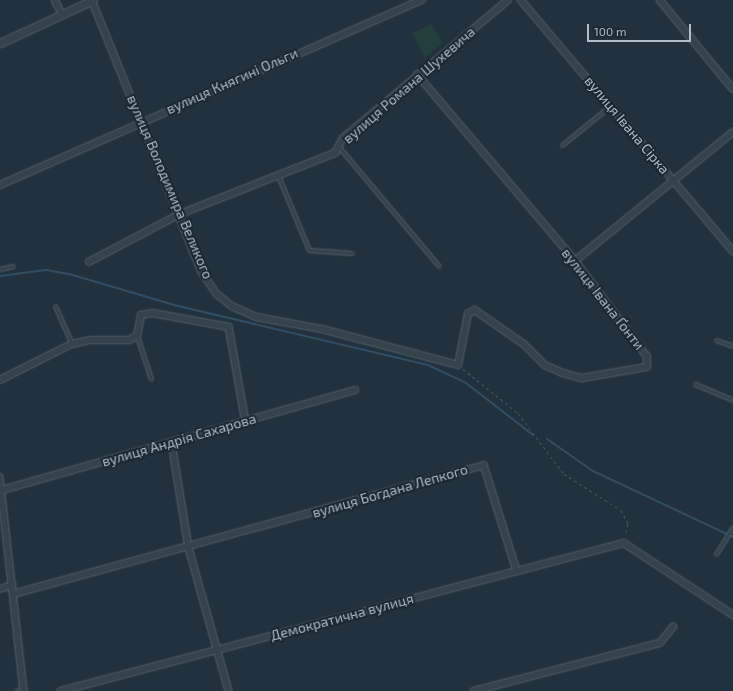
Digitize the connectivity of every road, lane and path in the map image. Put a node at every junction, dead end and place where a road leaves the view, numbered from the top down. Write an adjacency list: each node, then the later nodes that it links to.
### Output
1 (55, 0): 7 (street)
2 (93, 0): 7 (street); 12 (street, вулиця Володимира Великого)
3 (422, 0): 12 (street, вулиця Княгині Ольги)
4 (508, 0): 9 (street, вулиця Романа Шухевича)
5 (521, 0): 11 (street, вулиця Івана Сірка)
6 (660, 0): 10 (street)
7 (62, 14): 8 (street)
8 (0, 42)
9 (417, 75): 15 (street, вулиця Романа Шухевича); 22 (street, вулиця Івана Ґонти)
10 (733, 88)
11 (611, 105): 14 (lane); 17 (street, вулиця Івана Сірка)
12 (143, 121): 18 (street, вулиця Княгині Ольги); 19 (street, вулиця Володимира Великого)
13 (733, 132): 17 (street)
14 (562, 145)
15 (339, 147): 16 (street, вулиця Романа Шухевича); 25 (lane)
16 (279, 178): 19 (street, вулиця Романа Шухевича); 21 (lane)
17 (675, 182): 20 (street, вулиця Івана Сірка); 22 (street)
18 (0, 184)
19 (180, 214): 23 (street, вулиця Романа Шухевича); 32 (street, вулиця Володимира Великого)
20 (733, 251)
21 (352, 253)
22 (575, 261): 32 (street, вулиця Івана Ґонти)
23 (89, 262)
24 (13, 266): 26 (lane)
25 (439, 266)
26 (0, 269)
27 (55, 306): 30 (lane)
28 (136, 336): 30 (street); 33 (lane); 38 (street)
29 (716, 340): 31 (lane)
30 (72, 344): 34 (street)
31 (733, 346)
32 (458, 365): 43 (path)
33 (151, 379)
34 (0, 380)
35 (695, 384): 37 (lane)
36 (356, 390): 38 (street, вулиця Андрія Сахарова)
37 (733, 400)
38 (246, 422): 39 (street, вулиця Андрія Сахарова)
39 (172, 443): 41 (street, вулиця Андрія Сахарова); 44 (street)
40 (0, 477): 41 (street)
41 (2, 490): 47 (street)
42 (733, 527): 45 (lane)
43 (624, 543): 46 (street, Демократична вулиця); 50 (street)
44 (189, 548): 46 (street, вулиця Богдана Лепкого); 49 (street, вулиця Богдана Лепкого); 52 (street)
45 (716, 554)
46 (517, 571): 52 (street, Демократична вулиця)
47 (12, 585): 48 (street); 49 (street)
48 (0, 589)
49 (13, 594): 53 (street)
50 (733, 615)
51 (673, 627): 57 (street)
52 (217, 650): 55 (street, Демократична вулиця); 56 (street)
53 (24, 690): 54 (lane)
54 (16, 691)
55 (61, 691)
56 (230, 691)
57 (474, 691)

